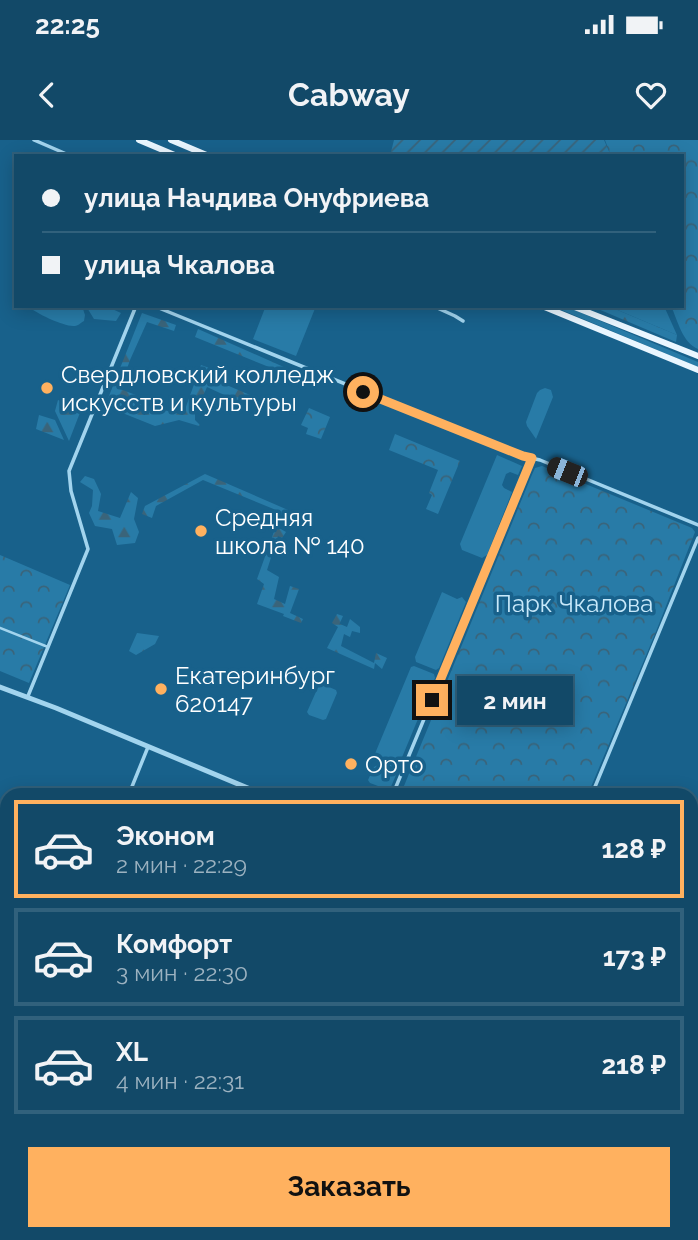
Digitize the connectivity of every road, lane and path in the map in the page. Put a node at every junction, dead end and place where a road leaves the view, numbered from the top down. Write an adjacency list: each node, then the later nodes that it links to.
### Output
1 (34, 140): 4 (street)
2 (139, 140): 5 (main road)
3 (171, 140): 6 (main road)
4 (66, 154)
5 (172, 154)
6 (204, 154)
7 (135, 308): 19 (street)
8 (160, 308): 15 (street)
9 (437, 308): 12 (street)
10 (547, 308): 14 (main road)
11 (577, 308): 13 (main road)
12 (463, 321)
13 (698, 356)
14 (698, 370)
15 (532, 458): 16 (street); 25 (street)
16 (698, 526)
17 (698, 538): 26 (street)
18 (0, 628): 19 (street)
19 (48, 647): 21 (street)
20 (0, 687): 21 (street)
21 (27, 698): 22 (street)
22 (148, 747): 23 (street); 24 (street)
23 (131, 788)
24 (247, 788)
25 (395, 788)
26 (594, 788)

